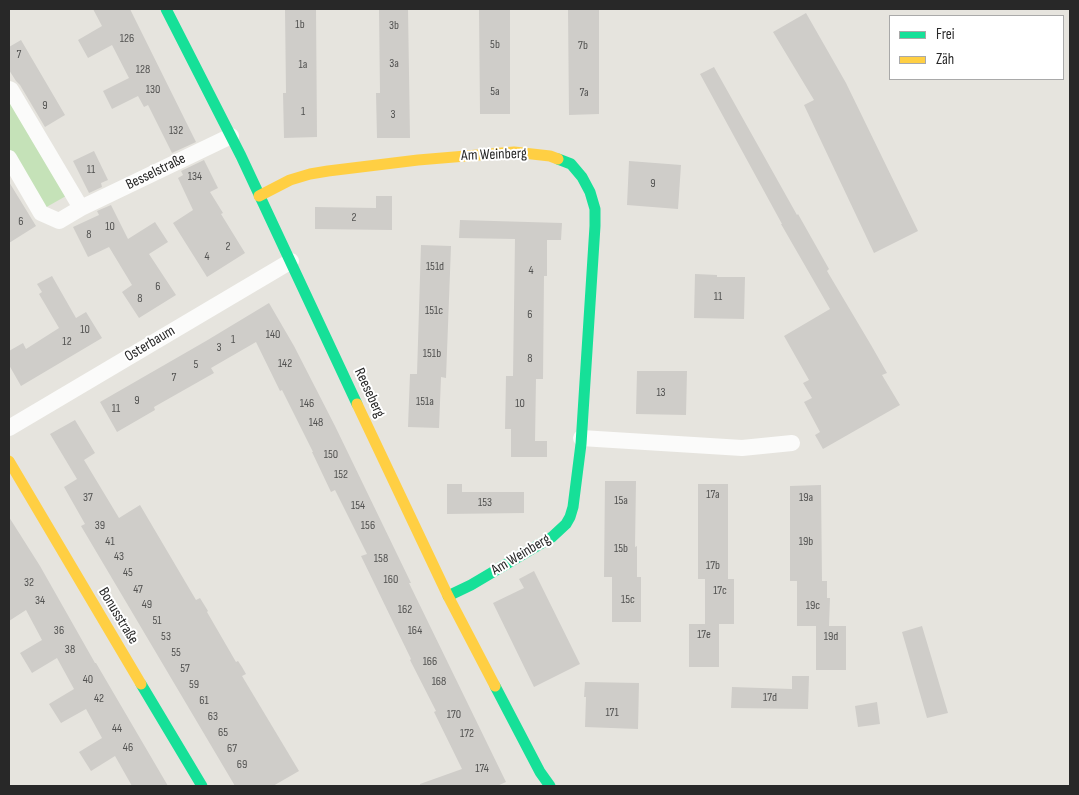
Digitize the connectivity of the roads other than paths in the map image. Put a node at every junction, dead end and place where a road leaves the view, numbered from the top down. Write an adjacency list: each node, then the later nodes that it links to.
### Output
1 (166, 9): 3 (street, Reeseberg)
2 (9, 89): 6 (street)
3 (231, 136): 5 (street, Reeseberg); 6 (street, Besselstraße)
4 (9, 158): 6 (street, Besselstraße)
5 (259, 196): 7 (street, Reeseberg); 9 (street, Am Weinberg)
6 (81, 208)
7 (290, 261): 8 (street, Osterbaum); 12 (street, Reeseberg)
8 (9, 428)
9 (581, 438): 10 (street); 12 (street, Am Weinberg)
10 (792, 443)
11 (9, 461): 13 (street, Bonusstraße)
12 (448, 596): 14 (street, Reeseberg)
13 (202, 786)
14 (550, 786)

